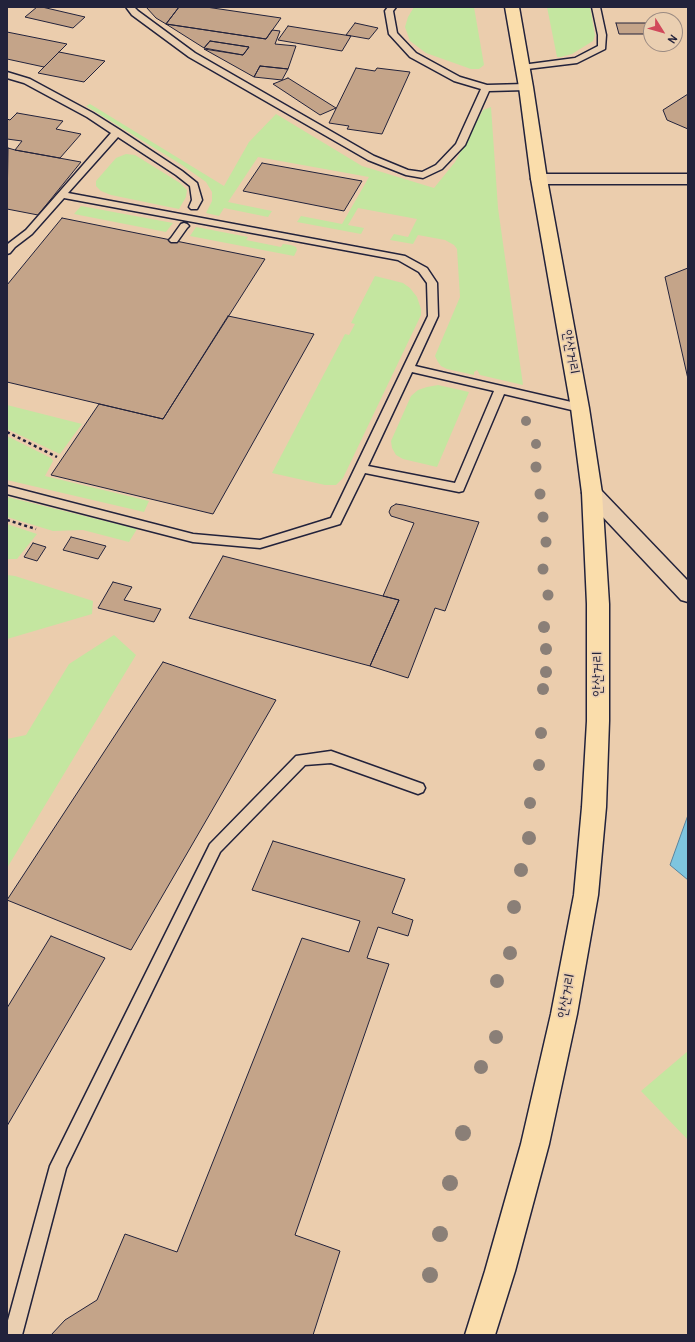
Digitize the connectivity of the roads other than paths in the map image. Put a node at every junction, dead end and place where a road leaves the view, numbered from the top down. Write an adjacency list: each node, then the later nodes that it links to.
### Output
1 (130, 7): 7 (lane)
2 (392, 7): 7 (lane)
3 (512, 7): 6 (main road, 안산거리)
4 (596, 7): 6 (lane)
5 (7, 75): 8 (lane)
6 (524, 77): 7 (lane); 9 (main road, 안산거리)
7 (486, 88)
8 (117, 132): 11 (lane); 12 (lane)
9 (539, 179): 10 (street); 18 (main road, 안산거리)
10 (688, 179)
11 (62, 195): 15 (lane); 16 (lane)
12 (194, 207)
13 (184, 226): 14 (lane)
14 (174, 240)
15 (7, 251)
16 (409, 368): 17 (lane); 19 (lane)
17 (500, 389): 18 (lane); 19 (lane)
18 (580, 408): 21 (main road, 안산거리)
19 (361, 468): 20 (lane)
20 (7, 490)
21 (592, 493): 22 (street); 25 (main road, 안산거리)
22 (688, 594)
23 (418, 788): 24 (lane)
24 (13, 1335)
25 (480, 1335)

